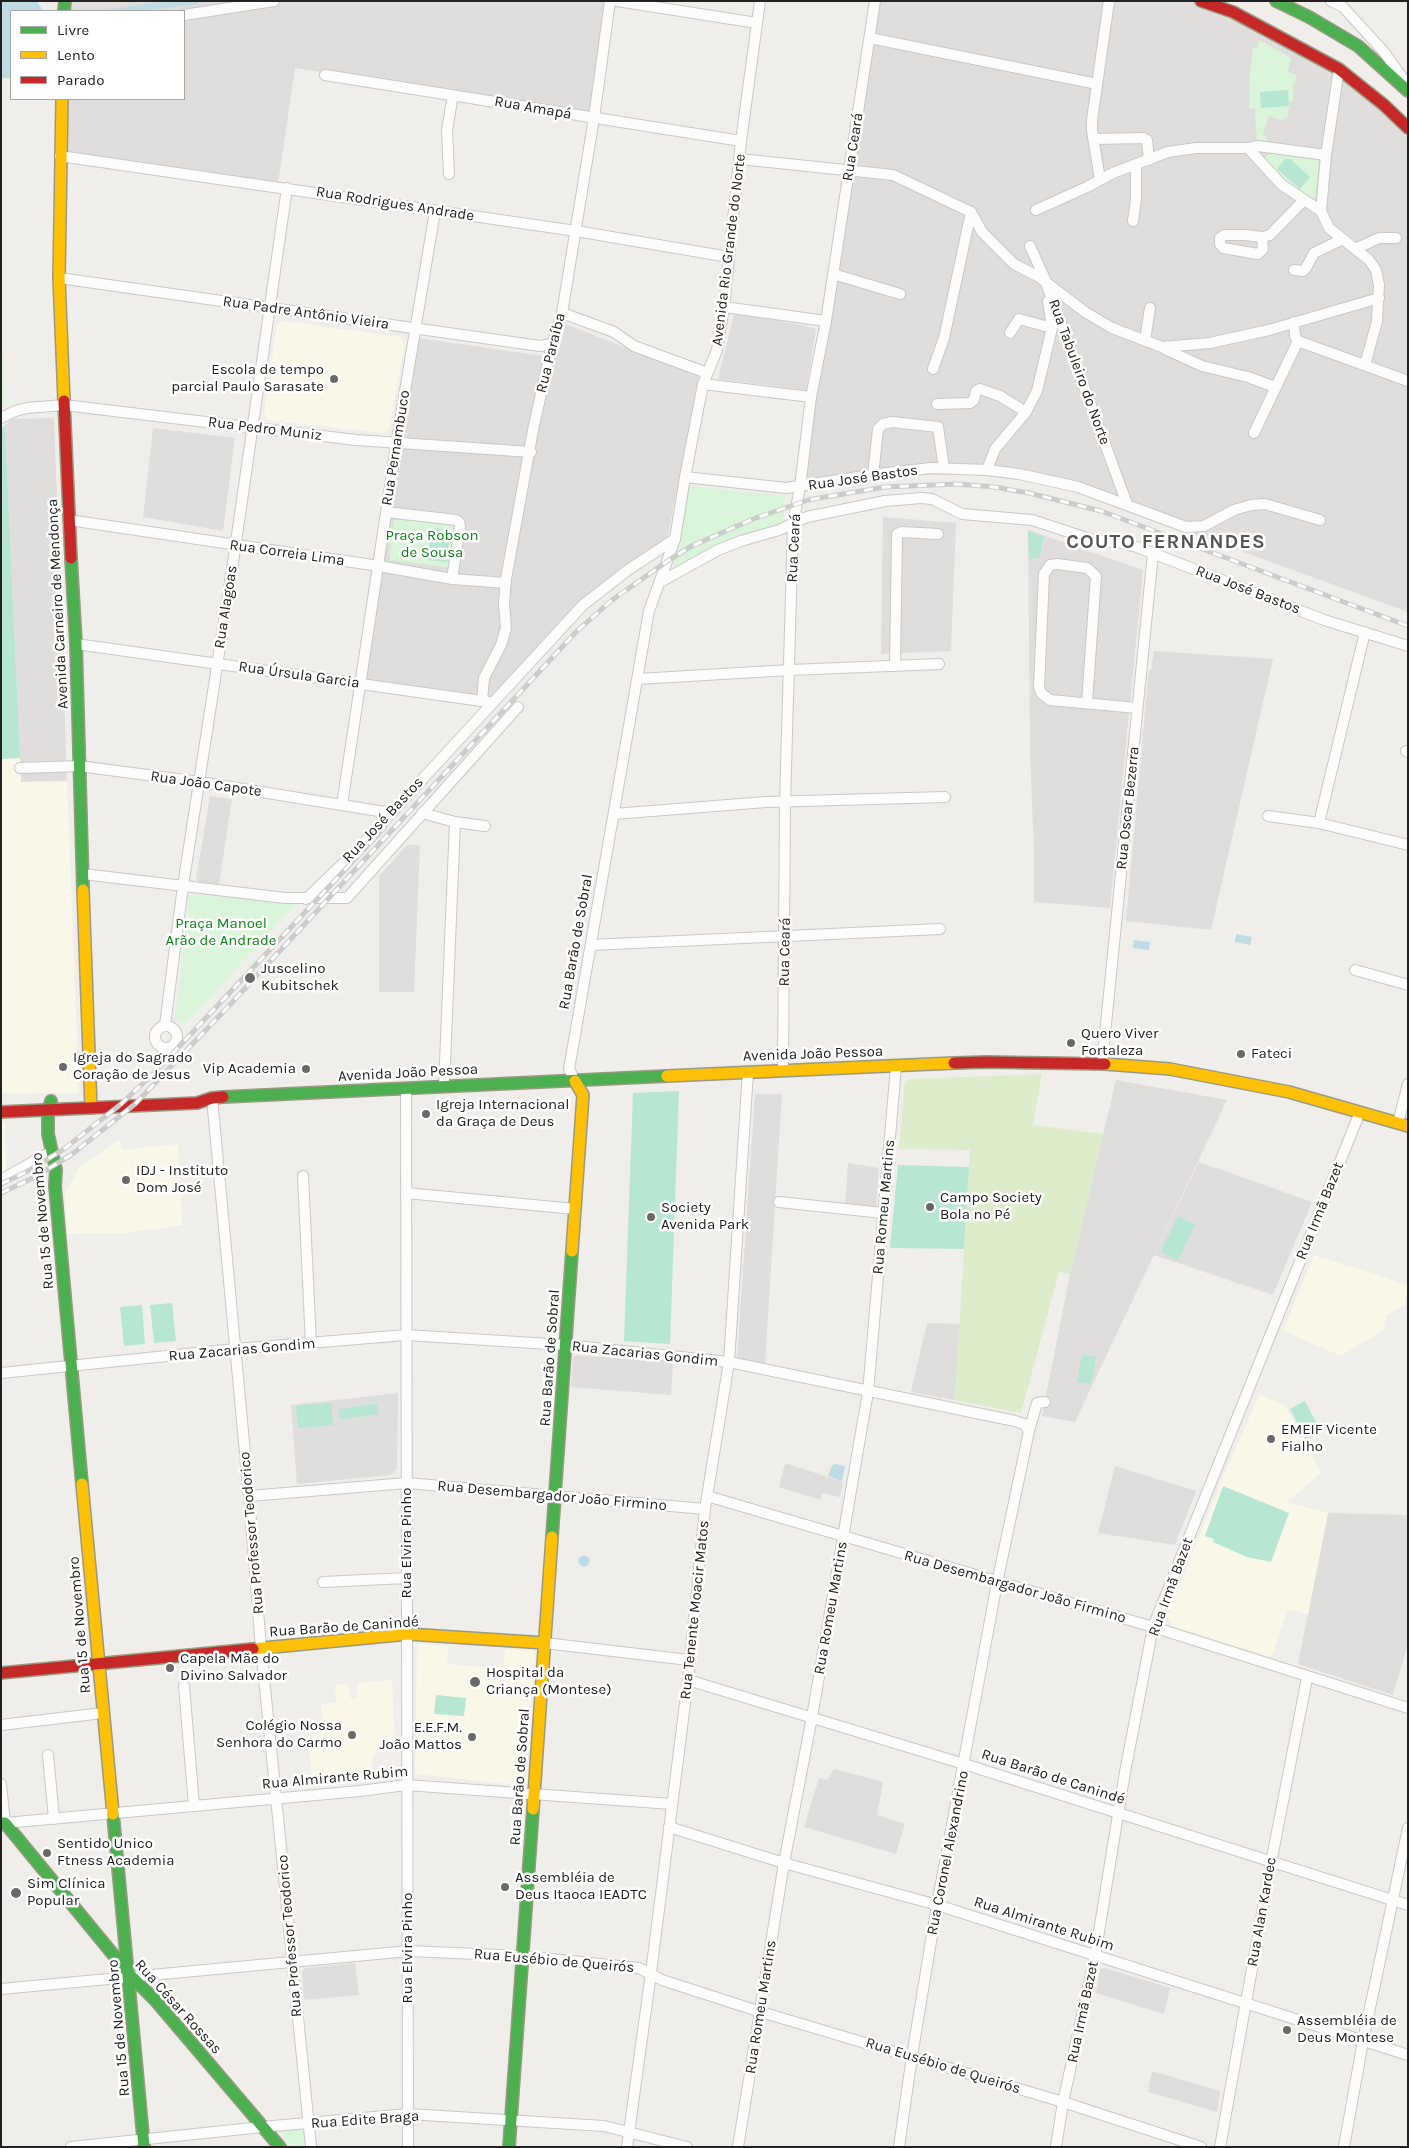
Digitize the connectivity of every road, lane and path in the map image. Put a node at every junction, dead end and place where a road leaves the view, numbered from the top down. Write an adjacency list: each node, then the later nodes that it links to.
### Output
1 (274, 1): 11 (street)
2 (610, 1): 21 (street, Rua Paraíba)
3 (617, 1): 12 (street)
4 (760, 1): 12 (street, Avenida Rio Grande do Norte)
5 (875, 1): 13 (street, Rua Ceará)
6 (1109, 1): 16 (street)
7 (1201, 1): 14 (main road)
8 (1276, 1): 18 (main road)
9 (1331, 1): 10 (street)
10 (1343, 4): 17 (street)
11 (185, 15)
12 (757, 23): 24 (street, Avenida Rio Grande do Norte)
13 (870, 38): 16 (street); 31 (street, Rua Ceará)
14 (1339, 69): 22 (main road); 26 (street)
15 (325, 76): 19 (street, Rua Amapá)
16 (1097, 84): 23 (street)
17 (1408, 85)
18 (1408, 91)
19 (453, 95): 21 (street, Rua Amapá); 32 (street)
20 (62, 100): 27 (main road, Avenida Carneiro de Mendonça)
21 (594, 118): 24 (street, Rua Amapá); 41 (street, Rua Paraíba)
22 (1408, 128)
23 (1094, 139): 29 (street); 33 (street)
24 (741, 141): 28 (street, Avenida Rio Grande do Norte)
25 (1248, 148): 26 (street); 29 (street); 35 (street)
26 (1326, 155): 39 (street)
27 (60, 156): 34 (street, Rua Rodrigues Andrade); 50 (main road, Avenida Carneiro de Mendonça)
28 (740, 159): 31 (street); 47 (street, Avenida Rio Grande do Norte)
29 (1149, 160): 30 (street)
30 (1136, 164): 33 (street); 40 (street)
31 (850, 171): 38 (street); 49 (street, Rua Ceará)
32 (449, 174)
33 (1100, 179): 36 (street)
34 (287, 188): 37 (street, Rua Rodrigues Andrade); 54 (street, Rua Alagoas)
35 (1303, 201): 39 (street); 42 (street)
36 (1036, 210)
37 (435, 211): 41 (street, Rua Rodrigues Andrade); 60 (street, Rua Pernambuco)
38 (971, 212): 51 (street); 68 (street)
39 (1320, 212): 44 (street)
40 (1133, 221)
41 (576, 231): 47 (street, Rua Rodrigues Andrade); 57 (street, Rua Paraíba)
42 (1262, 237): 42 (street)
43 (1396, 238): 46 (street)
44 (1343, 239): 46 (street); 48 (street)
45 (1030, 246): 51 (street)
46 (1355, 249): 53 (street)
47 (729, 257): 55 (street, Avenida Rio Grande do Norte)
48 (1294, 270)
49 (833, 274): 52 (street); 58 (street, Rua Ceará)
50 (59, 278): 54 (street, Rua Padre Antônio Vieira); 75 (main road, Avenida Carneiro de Mendonça)
51 (1047, 286): 61 (street); 63 (street, Rua Tabuleiro do Norte); 87 (street, Rua Tabuleiro do Norte)
52 (900, 294)
53 (1379, 298): 59 (street); 67 (street)
54 (269, 307): 60 (street, Rua Padre Antônio Vieira); 78 (street, Rua Alagoas)
55 (724, 307): 58 (street); 69 (street, Avenida Rio Grande do Norte)
56 (1150, 308): 63 (street)
57 (562, 313): 65 (street, Rua Paraíba); 69 (street)
58 (826, 322): 73 (street, Rua Ceará)
59 (1294, 322): 64 (street); 66 (street)
60 (416, 328): 65 (street, Rua Padre Antônio Vieira); 80 (street, Rua Pernambuco)
61 (1052, 328): 62 (street); 76 (street)
62 (1010, 333)
63 (1145, 340): 66 (street, Rua Tabuleiro do Norte)
64 (1298, 341): 67 (street); 72 (street)
65 (552, 344): 81 (street, Rua Paraíba)
66 (1162, 348): 72 (street, Rua Tabuleiro do Norte)
67 (1365, 365): 70 (street)
68 (933, 369)
69 (707, 373): 71 (street, Avenida Rio Grande do Norte)
70 (1408, 381)
71 (703, 384): 73 (street); 85 (street, Avenida Rio Grande do Norte)
72 (1275, 387): 79 (street)
73 (811, 397): 86 (street, Rua Ceará)
74 (937, 404): 76 (street)
75 (64, 405): 77 (street, Rua Pedro Muniz); 78 (street, Rua Pedro Muniz); 89 (main road, Avenida Carneiro de Mendonça)
76 (1026, 412): 83 (street)
77 (1, 418)
78 (252, 427): 80 (street, Rua Pedro Muniz); 94 (street, Rua Alagoas)
79 (1254, 433)
80 (397, 443): 81 (street, Rua Pedro Muniz); 88 (street, Rua Pernambuco)
81 (531, 452): 99 (street, Rua Paraíba)
82 (944, 468): 83 (street, Rua José Bastos); 84 (street, Rua José Bastos); 84 (street)
83 (987, 470): 87 (street, Rua José Bastos)
84 (873, 475): 86 (street, Rua José Bastos)
85 (684, 477): 86 (street, Rua José Bastos); 93 (street, Avenida Rio Grande do Norte)
86 (800, 487): 91 (street, Rua Ceará)
87 (1127, 504): 90 (street, Rua José Bastos)
88 (386, 512): 96 (street, Rua Pernambuco); 97 (street)
89 (69, 520): 94 (street, Rua Correia Lima); 101 (main road, Avenida Carneiro de Mendonça)
90 (1320, 520)
91 (793, 524): 95 (street, Rua José Bastos); 98 (street, Rua José Bastos); 106 (street, Rua Ceará)
92 (938, 534): 105 (street)
93 (675, 539): 98 (street, Avenida Rio Grande do Norte); 109 (street, Rua José Bastos)
94 (235, 546): 96 (street, Rua Correia Lima); 103 (street, Rua Alagoas)
95 (1153, 553): 100 (street, Rua José Bastos); 112 (street, Rua Oscar Bezerra)
96 (379, 566): 97 (street, Rua Correia Lima); 108 (street, Rua Pernambuco)
97 (452, 579): 99 (street, Rua Correia Lima)
98 (660, 582): 107 (street, Rua Barão de Sobral)
99 (506, 583): 109 (street, Rua Paraíba)
100 (1365, 632): 102 (street, Rua José Bastos); 124 (street)
101 (76, 644): 103 (street, Rua Úrsula Garcia); 113 (main road, Avenida Carneiro de Mendonça)
102 (1408, 646)
103 (218, 664): 108 (street, Rua Úrsula Garcia); 115 (street, Rua Alagoas)
104 (939, 664): 105 (street)
105 (895, 666): 106 (street)
106 (790, 670): 107 (street); 117 (street, Rua Ceará)
107 (638, 679): 121 (street, Rua Barão de Sobral)
108 (359, 684): 109 (street, Rua Úrsula Garcia); 118 (street, Rua Pernambuco)
109 (487, 702): 119 (street, Rua José Bastos)
110 (1087, 702): 110 (street); 112 (street)
111 (518, 707): 120 (street, Rua José Bastos)
112 (1138, 708): 136 (street, Rua Oscar Bezerra)
113 (78, 766): 114 (street, Rua João Capote); 115 (street, Rua João Capote); 127 (main road, Avenida Carneiro de Mendonça)
114 (20, 768)
115 (200, 782): 118 (street, Rua João Capote); 128 (street, Rua Alagoas)
116 (945, 797): 117 (street)
117 (785, 803): 121 (street); 131 (street, Rua Ceará)
118 (342, 804): 119 (street, Rua João Capote)
119 (391, 813): 129 (street, Rua José Bastos)
120 (422, 813): 123 (street); 129 (street, Rua José Bastos)
121 (614, 814): 132 (street, Rua Barão de Sobral)
122 (1268, 816): 124 (street)
123 (455, 822): 125 (street); 142 (street)
124 (1318, 823): 126 (street)
125 (485, 826)
126 (1408, 845)
127 (83, 874): 128 (street); 146 (main road, Avenida Carneiro de Mendonça)
128 (183, 886): 129 (street); 135 (street, Rua Alagoas)
129 (306, 898)
130 (940, 929): 131 (street)
131 (785, 935): 132 (street); 138 (street, Rua Ceará)
132 (591, 945): 140 (street, Rua Barão de Sobral)
133 (1355, 970): 134 (street)
134 (1408, 985)
135 (165, 1026)
136 (1102, 1064): 137 (main road, Avenida João Pessoa); 149 (main road, Avenida João Pessoa)
137 (896, 1067): 138 (main road, Avenida João Pessoa); 157 (street, Rua Romeu Martins)
138 (783, 1070): 139 (main road, Avenida João Pessoa)
139 (748, 1072): 140 (main road, Avenida João Pessoa); 162 (street, Rua Tenente Moacir Matos)
140 (575, 1081): 142 (main road, Avenida João Pessoa); 156 (main road, Rua Barão de Sobral)
141 (1408, 1084): 150 (street)
142 (444, 1086): 143 (main road, Avenida João Pessoa)
143 (406, 1088): 144 (main road, Avenida João Pessoa); 154 (street, Rua Elvira Pinho)
144 (212, 1098): 146 (main road, Avenida João Pessoa); 161 (street, Rua Professor Teodorico)
145 (1, 1102): 147 (main road, Avenida João Pessoa)
146 (91, 1103): 147 (main road, Avenida João Pessoa)
147 (50, 1106): 148 (main road, Avenida João Pessoa); 151 (main road, Rua 15 de Novembro)
148 (1, 1112)
149 (1360, 1112): 150 (main road, Avenida João Pessoa); 177 (street, Rua Irmã Bazet)
150 (1403, 1124)
151 (52, 1151): 153 (street); 163 (main road, Rua 15 de Novembro)
152 (303, 1176): 159 (street)
153 (1, 1180)
154 (406, 1193): 156 (street); 158 (street, Rua Elvira Pinho)
155 (779, 1202): 157 (street)
156 (575, 1209): 160 (main road, Rua Barão de Sobral)
157 (883, 1213): 165 (street, Rua Romeu Martins)
158 (406, 1335): 159 (street, Rua Zacarias Gondim); 160 (street, Rua Zacarias Gondim); 168 (street, Rua Elvira Pinho)
159 (311, 1344): 161 (street, Rua Zacarias Gondim)
160 (566, 1345): 162 (street, Rua Zacarias Gondim); 169 (main road, Rua Barão de Sobral)
161 (235, 1349): 163 (street, Rua Zacarias Gondim); 170 (street, Rua Professor Teodorico)
162 (729, 1362): 165 (street, Rua Zacarias Gondim); 171 (street, Rua Tenente Moacir Matos)
163 (71, 1367): 164 (street, Rua Zacarias Gondim); 182 (main road, Rua 15 de Novembro)
164 (1, 1373)
165 (868, 1392): 167 (street, Rua Zacarias Gondim); 173 (street, Rua Romeu Martins)
166 (1045, 1402): 167 (street, Rua Coronel Alexandrino)
167 (1029, 1431): 176 (street, Rua Coronel Alexandrino)
168 (407, 1483): 169 (street, Rua Desembargador João Firmino); 170 (street, Rua Desembargador João Firmino); 174 (street, Rua Elvira Pinho)
169 (555, 1495): 172 (street, Rua Desembargador João Firmino); 179 (main road, Rua Barão de Sobral)
170 (249, 1496): 180 (street, Rua Professor Teodorico)
171 (707, 1496): 172 (street, Rua Tenente Moacir Matos); 173 (street, Rua Desembargador João Firmino)
172 (705, 1509): 181 (street, Rua Tenente Moacir Matos)
173 (843, 1537): 176 (street, Rua Desembargador João Firmino); 189 (street, Rua Romeu Martins)
174 (408, 1578): 175 (street); 178 (street, Rua Elvira Pinho)
175 (323, 1582)
176 (997, 1582): 177 (street, Rua Desembargador João Firmino); 192 (street, Rua Coronel Alexandrino)
177 (1153, 1627): 184 (street, Rua Desembargador João Firmino); 200 (street, Rua Irmã Bazet)
178 (408, 1634): 179 (main road, Rua Barão de Canindé); 180 (main road, Rua Barão de Canindé); 194 (street, Rua Elvira Pinho)
179 (545, 1643): 181 (street, Rua Barão de Canindé); 195 (main road, Rua Barão de Sobral)
180 (261, 1648): 182 (main road, Rua Barão de Canindé); 196 (street, Rua Professor Teodorico)
181 (689, 1660): 185 (street, Rua Tenente Moacir Matos)
182 (98, 1664): 183 (main road, Rua Barão de Canindé); 188 (main road, Rua 15 de Novembro)
183 (1, 1673)
184 (1307, 1678): 187 (street, Rua Desembargador João Firmino); 205 (street, Rua Alan Kardec)
185 (688, 1680): 189 (street, Rua Barão de Canindé); 197 (street, Rua Tenente Moacir Matos)
186 (184, 1686): 198 (street)
187 (1408, 1708)
188 (103, 1713): 190 (street); 199 (main road, Rua 15 de Novembro)
189 (812, 1717): 192 (street, Rua Barão de Canindé); 206 (street, Rua Romeu Martins)
190 (1, 1725)
191 (48, 1755): 201 (street)
192 (964, 1764): 200 (street, Rua Barão de Canindé); 208 (street, Rua Coronel Alexandrino)
193 (1, 1784): 202 (street)
194 (406, 1785): 195 (street, Rua Almirante Rubim); 196 (street, Rua Almirante Rubim); 210 (street, Rua Elvira Pinho)
195 (534, 1793): 197 (street, Rua Almirante Rubim); 211 (main road, Rua Barão de Sobral)
196 (278, 1799): 198 (street, Rua Almirante Rubim); 213 (street, Rua Professor Teodorico)
197 (672, 1804): 203 (street, Rua Tenente Moacir Matos)
198 (194, 1806): 199 (street, Rua Almirante Rubim)
199 (113, 1812): 201 (street, Rua Almirante Rubim); 215 (main road, Rua 15 de Novembro)
200 (1119, 1814): 205 (street, Rua Barão de Canindé); 212 (street, Rua Irmã Bazet)
201 (54, 1819): 202 (street, Rua Almirante Rubim)
202 (3, 1823): 215 (main road, Rua César Rossas)
203 (669, 1827): 206 (street, Rua Almirante Rubim); 214 (street, Rua Tenente Moacir Matos)
204 (1408, 1828): 207 (street)
205 (1270, 1863): 207 (street, Rua Barão de Canindé); 217 (street, Rua Alan Kardec)
206 (784, 1864): 208 (street, Rua Almirante Rubim); 218 (street, Rua Romeu Martins)
207 (1394, 1901): 209 (street, Rua Barão de Canindé); 219 (street)
208 (938, 1905): 212 (street, Rua Almirante Rubim); 221 (street, Rua Coronel Alexandrino)
209 (1408, 1905)
210 (409, 1951): 211 (street, Rua Eusébio de Queirós); 213 (street, Rua Eusébio de Queirós); 223 (street, Rua Elvira Pinho)
211 (523, 1956): 214 (street, Rua Eusébio de Queirós); 224 (main road, Rua Barão de Sobral)
212 (1095, 1956): 217 (street, Rua Almirante Rubim); 222 (street, Rua Irmã Bazet)
213 (291, 1963): 215 (street, Rua Eusébio de Queirós); 225 (street, Rua Professor Teodorico)
214 (651, 1973): 218 (street, Rua Eusébio de Queirós); 227 (street, Rua Tenente Moacir Matos)
215 (130, 1976): 216 (street, Rua Eusébio de Queirós); 226 (main road, Rua César Rossas); 228 (main road, Rua 15 de Novembro)
216 (1, 1989)
217 (1246, 2004): 219 (street, Rua Almirante Rubim); 240 (street, Rua Alan Kardec)
218 (761, 2012): 221 (street, Rua Eusébio de Queirós); 236 (street, Rua Romeu Martins)
219 (1363, 2042): 220 (street, Rua Almirante Rubim); 241 (street)
220 (1408, 2055)
221 (912, 2056): 222 (street, Rua Eusébio de Queirós); 237 (street, Rua Coronel Alexandrino)
222 (1063, 2102): 238 (street, Rua Irmã Bazet); 239 (street, Rua Eusébio de Queirós)
223 (408, 2114): 224 (street, Rua Edite Braga); 225 (street, Rua Edite Braga); 232 (street, Rua Elvira Pinho)
224 (511, 2119): 227 (street, Rua Edite Braga); 233 (main road, Rua Barão de Sobral)
225 (308, 2123): 226 (street, Rua Edite Braga); 231 (street, Rua Professor Teodorico)
226 (262, 2127): 228 (street, Rua Edite Braga); 230 (main road, Rua César Rossas)
227 (629, 2132): 234 (street, Rua Tenente Moacir Matos); 235 (street, Rua Edite Braga)
228 (144, 2144): 229 (street, Rua Edite Braga)
229 (71, 2147)
230 (280, 2147)
231 (311, 2147)
232 (408, 2147)
233 (509, 2147)
234 (627, 2147)
235 (687, 2147)
236 (738, 2147)
237 (899, 2147)
238 (1056, 2147)
239 (1201, 2147)
240 (1220, 2147)
241 (1344, 2147)

